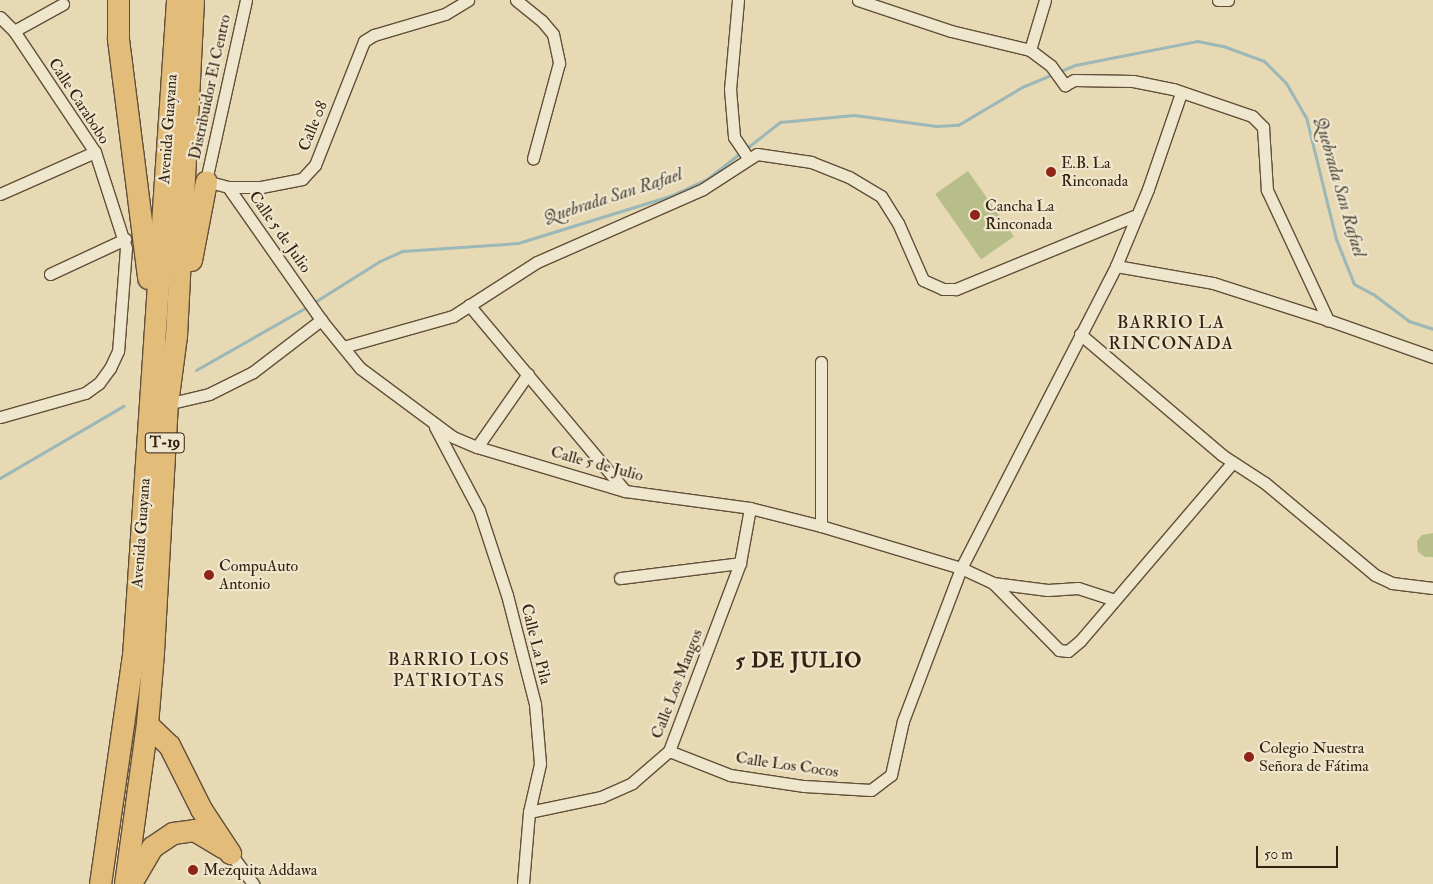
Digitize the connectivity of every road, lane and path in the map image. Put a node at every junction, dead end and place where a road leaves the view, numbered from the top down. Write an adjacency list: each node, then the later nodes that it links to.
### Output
1 (118, 0): 31 (highway)
2 (178, 0): 31 (highway, Avenida Guayana / T-19)
3 (193, 0): 32 (highway, Avenida Guayana / T-19)
4 (246, 0): 20 (street, Distribuidor El Centro)
5 (468, 0): 21 (street, Calle 08)
6 (516, 0): 19 (street)
7 (738, 0): 18 (street)
8 (858, 0): 15 (street)
9 (1046, 0): 15 (street)
10 (1218, 0): 11 (street)
11 (1228, 0)
12 (63, 4): 14 (street)
13 (0, 17): 14 (street, Calle Carabobo)
14 (14, 31): 17 (street, Calle Carabobo)
15 (1030, 50): 16 (street)
16 (1181, 93): 23 (street); 29 (street)
17 (94, 152): 22 (street); 24 (street, Calle Carabobo)
18 (746, 156): 23 (street); 27 (street)
19 (532, 159)
20 (206, 181): 21 (street, Calle 5 de Julio); 32 (highway)
21 (228, 187): 28 (street, Calle 5 de Julio)
22 (0, 194)
23 (1134, 216): 25 (street)
24 (125, 239): 26 (street); 38 (street, Calle Carabobo)
25 (1116, 266): 29 (street); 30 (street)
26 (50, 274)
27 (470, 305): 33 (street); 36 (street)
28 (318, 316): 33 (street, Calle 5 de Julio); 37 (street)
29 (1328, 320): 34 (street)
30 (1080, 334): 41 (street); 46 (street)
31 (154, 336): 55 (highway, Avenida Guayana / T-19)
32 (176, 336): 37 (highway, Avenida Guayana / T-19)
33 (343, 346): 39 (street, Calle 5 de Julio)
34 (1433, 357)
35 (821, 362): 44 (street)
36 (528, 374): 40 (street); 42 (street)
37 (167, 404): 51 (highway, Avenida Guayana / T-19)
38 (0, 417)
39 (434, 425): 40 (street, Calle 5 de Julio); 53 (street, Calle La Pila)
40 (477, 448): 42 (street, Calle 5 de Julio)
41 (1233, 462): 49 (street); 50 (street)
42 (625, 491): 43 (street, Calle 5 de Julio)
43 (750, 508): 44 (street, Calle 5 de Julio); 45 (street, Calle Los Mangos)
44 (821, 526): 46 (street, Calle 5 de Julio)
45 (740, 563): 47 (street); 52 (street, Calle Los Mangos)
46 (961, 568): 48 (street, Calle 5 de Julio); 52 (street, Calle Los Cocos)
47 (620, 578)
48 (993, 583): 50 (street); 50 (street, Calle 5 de Julio)
49 (1433, 588)
50 (1114, 600)
51 (147, 724): 54 (highway); 56 (highway, Avenida Guayana / T-19)
52 (669, 751): 53 (street, Calle Los Mangos)
53 (529, 812): 59 (street, Calle La Pila)
54 (230, 853): 57 (highway); 58 (street)
55 (100, 884)
56 (125, 884)
57 (130, 884)
58 (253, 884)
59 (523, 884)

